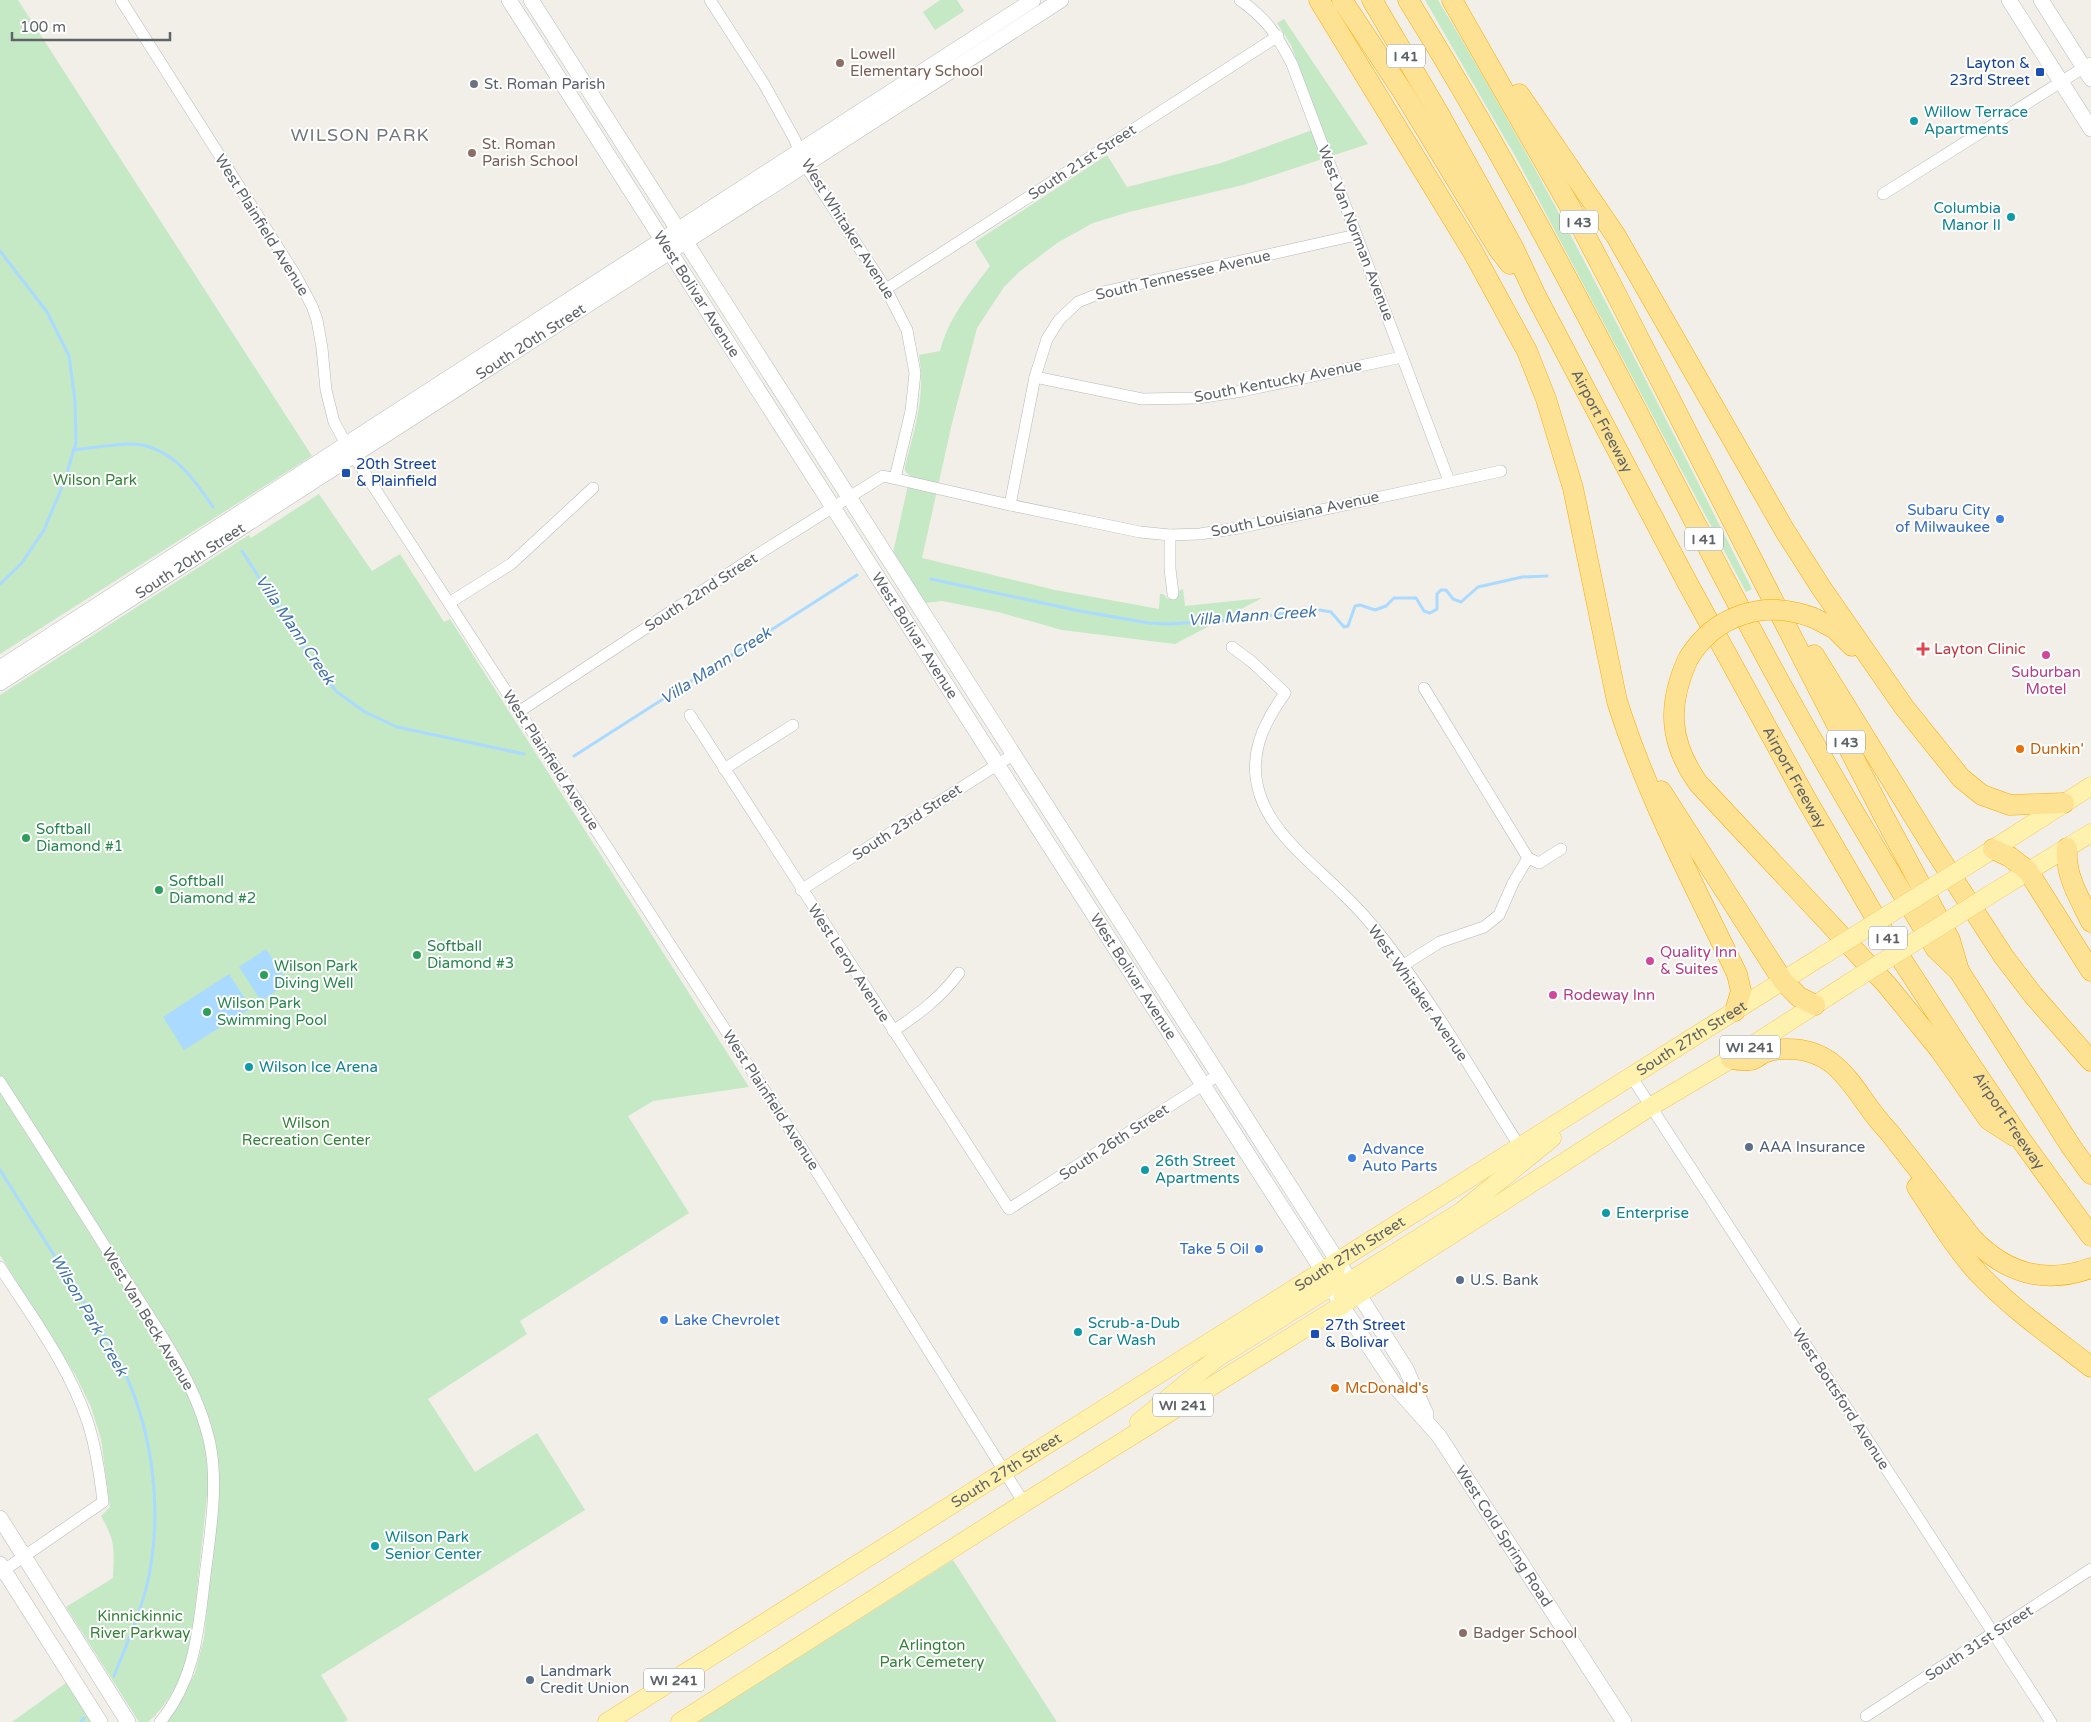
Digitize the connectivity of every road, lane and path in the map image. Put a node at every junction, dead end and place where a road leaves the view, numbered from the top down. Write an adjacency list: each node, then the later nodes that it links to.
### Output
1 (121, 0): 29 (street, West Plainfield Avenue)
2 (509, 0): 24 (street, West Bolivar Avenue)
3 (532, 0): 23 (street, West Bolivar Avenue)
4 (710, 0): 20 (street, West Whitaker Avenue)
5 (1033, 0): 20 (street, South 20th Street)
6 (1061, 0): 20 (street, South 20th Street)
7 (1240, 0): 16 (street, West Van Norman Avenue)
8 (1319, 0): 49 (highway)
9 (1342, 0): 26 (highway)
10 (1372, 0): 26 (highway, I 41)
11 (1408, 0): 66 (highway, I 41)
12 (1452, 0): 15 (highway, I 43)
13 (2009, 0): 18 (street)
14 (2041, 0): 17 (street)
15 (1468, 27): 37 (highway, I 43); 43 (highway)
16 (1278, 36): 22 (street, West Van Norman Avenue); 25 (street, South 21st Street)
17 (2089, 70): 18 (street)
18 (2062, 82): 19 (street); 21 (street)
19 (2091, 129)
20 (802, 158): 23 (street, South 20th Street); 25 (street, West Whitaker Avenue)
21 (1883, 194)
22 (1356, 235): 27 (street, West Van Norman Avenue); 28 (street, South Tennessee Avenue)
23 (682, 236): 24 (street, South 20th Street); 34 (street, West Bolivar Avenue)
24 (666, 246): 29 (street, South 20th Street); 36 (street, West Bolivar Avenue)
25 (886, 289): 31 (street, West Whitaker Avenue)
26 (1536, 296): 82 (highway, Airport Freeway / I 41)
27 (1402, 356): 28 (street, South Kentucky Avenue); 32 (street, West Van Norman Avenue)
28 (1035, 377): 35 (street, South Tennessee Avenue)
29 (350, 450): 40 (street, West Plainfield Avenue); 42 (street, South 20th Street); 44 (street, South 20th Street)
30 (1501, 471): 32 (street, South Louisiana Avenue)
31 (889, 477): 34 (street, South 22nd Street); 35 (street, South Louisiana Avenue)
32 (1449, 482): 38 (street, South Louisiana Avenue)
33 (593, 488): 40 (street)
34 (848, 497): 36 (street, South 22nd Street); 50 (street, West Bolivar Avenue)
35 (1010, 505): 38 (street, South Louisiana Avenue)
36 (834, 507): 46 (street, South 22nd Street); 51 (street, West Bolivar Avenue)
37 (1729, 515): 66 (highway, I 43); 74 (highway)
38 (1170, 535): 39 (street)
39 (1173, 594)
40 (449, 603): 46 (street, West Plainfield Avenue)
41 (1232, 647): 65 (street, West Whitaker Avenue)
42 (0, 668)
43 (1884, 680): 54 (highway); 82 (highway, bridge)
44 (0, 683)
45 (1424, 688): 59 (street)
46 (520, 711): 98 (street, West Plainfield Avenue)
47 (690, 715): 52 (street, West Leroy Avenue)
48 (793, 725): 52 (street)
49 (1626, 731): 69 (highway); 71 (highway)
50 (1014, 754): 51 (street, South 23rd Street); 62 (street, West Bolivar Avenue)
51 (997, 764): 61 (street, South 23rd Street); 64 (street, West Bolivar Avenue)
52 (724, 769): 61 (street, West Leroy Avenue)
53 (2091, 786): 54 (main road, South 27th Street / WI 241)
54 (2064, 803): 58 (main road, South 27th Street / WI 241)
55 (2091, 833): 56 (main road, WI 241)
56 (2067, 848): 60 (main road, WI 241); 63 (highway)
57 (1561, 849): 59 (street)
58 (1993, 849): 60 (highway); 69 (main road, South 27th Street / WI 241, bridge)
59 (1528, 858): 65 (street)
60 (2028, 871): 67 (highway); 70 (main road, WI 241, bridge)
61 (801, 890): 72 (street, West Leroy Avenue)
62 (1117, 917): 64 (street); 75 (street, West Bolivar Avenue)
63 (2091, 922)
64 (1101, 927): 78 (street, West Bolivar Avenue)
65 (1402, 966): 83 (street, West Whitaker Avenue)
66 (1959, 971): 84 (highway, I 41)
67 (2091, 971)
68 (959, 973): 72 (street)
69 (1783, 981): 70 (highway); 71 (main road, South 27th Street / WI 241)
70 (1815, 1005): 73 (main road, WI 241)
71 (1735, 1011): 76 (main road, South 27th Street / WI 241)
72 (892, 1030): 87 (street, West Leroy Avenue)
73 (1731, 1059): 80 (main road, WI 241); 81 (highway)
74 (2091, 1061)
75 (1218, 1075): 78 (street, South 26th Street); 85 (street, West Bolivar Avenue)
76 (1631, 1076): 79 (main road, South 27th Street / WI 241); 80 (street, West Bottsford Avenue)
77 (0, 1082): 108 (street, West Van Beck Avenue)
78 (1202, 1085): 86 (street, West Bolivar Avenue); 87 (street, South 26th Street)
79 (1602, 1095): 83 (main road, South 27th Street / WI 241); 93 (main road)
80 (1650, 1107): 93 (main road, WI 241); 104 (street, West Bottsford Avenue)
81 (1876, 1119): 91 (highway); 95 (highway)
82 (2022, 1141): 88 (highway, Airport Freeway / I 41)
83 (1520, 1147): 89 (main road, South 27th Street / WI 241)
84 (2091, 1174)
85 (1294, 1192): 86 (street); 89 (street, West Bolivar Avenue)
86 (1278, 1202): 92 (street, West Bolivar Avenue)
87 (1009, 1209)
88 (2091, 1236)
89 (1338, 1261): 92 (main road); 93 (street, West Bolivar Avenue)
90 (0, 1267): 101 (street)
91 (2086, 1270)
92 (1326, 1278): 94 (street, West Cold Spring Road); 97 (main road); 98 (main road, South 27th Street / WI 241)
93 (1354, 1288): 94 (main road); 96 (street, West Cold Spring Road)
94 (1342, 1306): 96 (street, West Cold Spring Road); 97 (main road, WI 241)
95 (2091, 1366)
96 (1433, 1427): 111 (street, West Cold Spring Road)
97 (1086, 1465): 99 (main road, WI 241)
98 (1005, 1472): 99 (street, West Plainfield Avenue); 109 (main road, South 27th Street / WI 241)
99 (1024, 1503): 110 (main road, WI 241)
100 (0, 1518): 101 (street)
101 (24, 1557): 102 (street); 107 (street)
102 (1, 1569): 106 (street)
103 (2091, 1569): 104 (street, South 31st Street)
104 (1994, 1634): 105 (street, South 31st Street); 112 (street, West Bottsford Avenue)
105 (1866, 1716)
106 (100, 1722)
107 (128, 1722)
108 (160, 1722)
109 (607, 1722)
110 (680, 1722)
111 (1624, 1722)
112 (2051, 1722)

